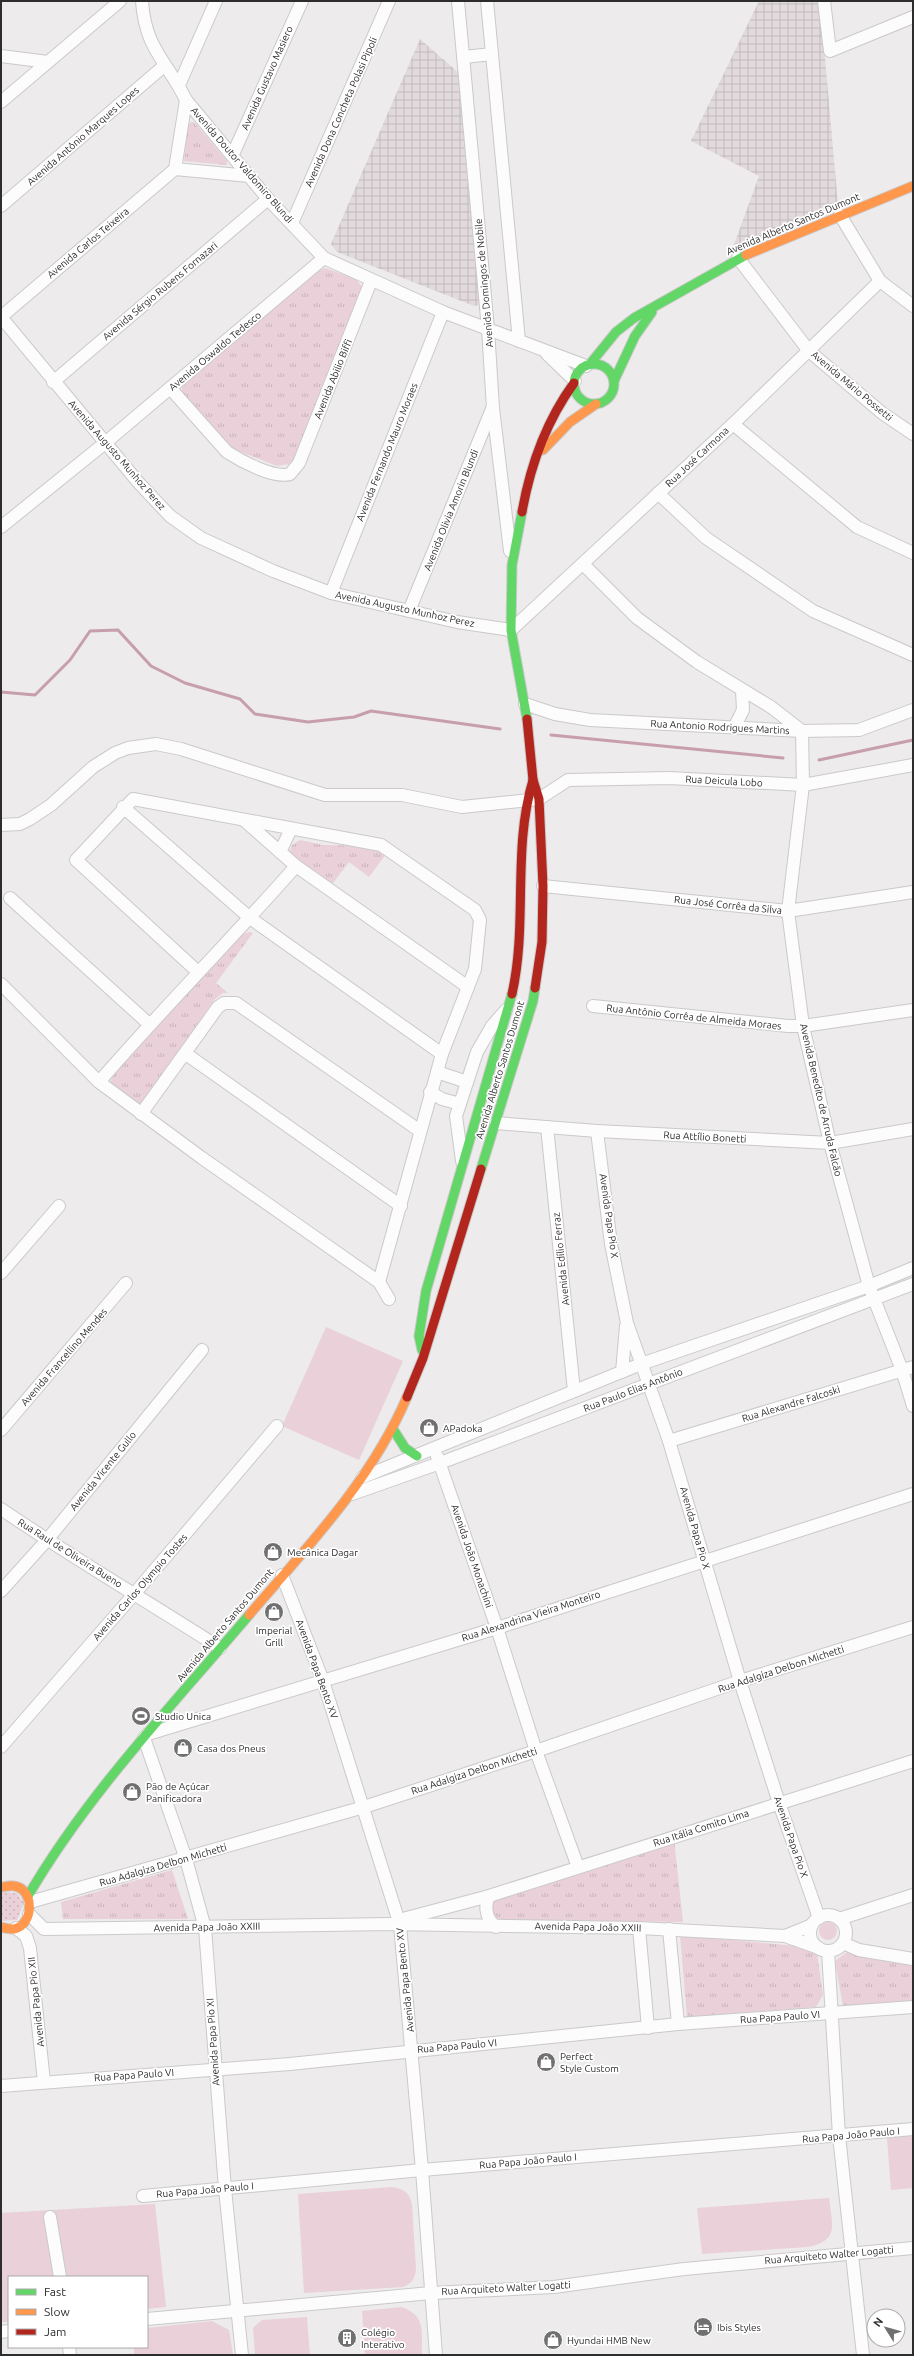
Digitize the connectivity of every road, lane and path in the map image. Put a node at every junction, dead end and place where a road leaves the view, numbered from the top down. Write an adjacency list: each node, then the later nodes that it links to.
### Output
1 (120, 1): 13 (street)
2 (142, 1): 14 (street, Avenida Doutor Valdomiro Blundi)
3 (216, 1): 15 (street)
4 (302, 1): 18 (street, Avenida Gustavo Masiero)
5 (389, 1): 25 (street, Avenida Dona Concheta Polasi Pipoli)
6 (458, 1): 12 (street, Avenida Domingos de Nobile)
7 (487, 1): 10 (street)
8 (824, 1): 9 (street)
9 (913, 18)
10 (492, 54): 12 (street); 35 (street)
11 (1, 56): 13 (street)
12 (464, 57): 34 (street, Avenida Domingos de Nobile)
13 (48, 62): 17 (street)
14 (164, 66): 15 (street, Avenida Doutor Valdomiro Blundi); 23 (street, Avenida Antônio Marques Lopes)
15 (178, 85): 16 (street, Avenida Doutor Valdomiro Blundi)
16 (186, 100): 18 (street, Avenida Doutor Valdomiro Blundi); 19 (street)
17 (1, 102)
18 (233, 154): 20 (street, Avenida Doutor Valdomiro Blundi)
19 (175, 169): 20 (street); 33 (street, Avenida Carlos Teixeira)
20 (249, 176): 22 (street, Avenida Doutor Valdomiro Blundi)
21 (913, 186): 24 (street, Avenida Alberto Santos Dumont)
22 (268, 199): 25 (street, Avenida Doutor Valdomiro Blundi); 40 (street, Avenida Sérgio Rubens Fornazari)
23 (1, 206)
24 (840, 215): 27 (street, Avenida Alberto Santos Dumont); 29 (street)
25 (292, 223): 26 (street, Avenida Doutor Valdomiro Blundi)
26 (324, 258): 28 (street, Avenida Doutor Valdomiro Blundi); 42 (street, Avenida Oswaldo Tedesco)
27 (738, 258): 30 (street, Avenida Alberto Santos Dumont); 37 (street, Avenida Mário Possetti)
28 (371, 281): 32 (street, Avenida Doutor Valdomiro Blundi); 42 (street, Avenida Abilio Biffi)
29 (880, 281): 31 (street); 37 (street, Rua José Carmona)
30 (663, 300): 38 (street, Avenida Alberto Santos Dumont); 39 (street, Avenida Alberto Santos Dumont)
31 (913, 306)
32 (443, 312): 34 (street, Avenida Doutor Valdomiro Blundi); 54 (street, Avenida Fernando Mauro Moraes)
33 (1, 317): 40 (street, Avenida Augusto Munhoz Perez)
34 (488, 329): 35 (street, Avenida Doutor Valdomiro Blundi); 44 (street, Avenida Domingos de Nobile)
35 (519, 341): 36 (street, Avenida Doutor Valdomiro Blundi)
36 (544, 351): 38 (street, Avenida Doutor Valdomiro Blundi); 41 (street, Avenida Doutor Valdomiro Blundi)
37 (809, 351): 45 (street, Rua José Carmona); 46 (street, Avenida Mário Possetti)
38 (588, 365): 39 (street); 41 (street)
39 (614, 381): 43 (street)
40 (52, 382): 47 (street, Avenida Augusto Munhoz Perez)
41 (575, 382): 43 (street); 48 (street, Avenida Alberto Santos Dumont)
42 (170, 388): 47 (street, Avenida Oswaldo Tedesco)
43 (596, 404): 48 (street, Avenida Alberto Santos Dumont)
44 (493, 408): 53 (street, Avenida Domingos de Nobile); 55 (street, Avenida Olivia Amorin Blundi)
45 (733, 424): 49 (street, Rua José Carmona); 51 (street)
46 (913, 434)
47 (105, 443): 50 (street, Avenida Oswaldo Tedesco); 54 (street, Avenida Augusto Munhoz Perez)
48 (537, 456): 53 (street, Avenida Alberto Santos Dumont)
49 (658, 493): 52 (street, Rua José Carmona); 57 (street)
50 (1, 527)
51 (913, 553)
52 (583, 564): 56 (street, Rua José Carmona); 58 (street)
53 (512, 565): 56 (street, Avenida Alberto Santos Dumont)
54 (331, 593): 55 (street, Avenida Augusto Munhoz Perez)
55 (409, 611): 56 (street, Avenida Augusto Munhoz Perez)
56 (511, 630): 59 (street, Avenida Alberto Santos Dumont)
57 (913, 655)
58 (742, 691): 61 (street); 62 (street)
59 (525, 704): 61 (street, Rua Antonio Rodrigues Martins); 64 (street, Avenida Alberto Santos Dumont)
60 (913, 710): 62 (street, Rua Antonio Rodrigues Martins)
61 (735, 726): 62 (street, Rua Antonio Rodrigues Martins)
62 (802, 731): 65 (street, Avenida Benedito de Arruda Falcão)
63 (913, 765): 65 (street, Rua Deicula Lobo)
64 (533, 780): 66 (street, Avenida Alberto Santos Dumont); 67 (street, Avenida Alberto Santos Dumont)
65 (803, 785): 66 (street, Rua Deicula Lobo); 77 (street, Avenida Benedito de Arruda Falcão)
66 (540, 799): 67 (street); 74 (street, Avenida Alberto Santos Dumont)
67 (525, 802): 70 (street); 82 (street, Avenida Alberto Santos Dumont)
68 (123, 807): 69 (street); 78 (street); 79 (street)
69 (245, 821): 71 (street); 72 (street)
70 (1, 825)
71 (291, 829): 72 (street); 81 (street)
72 (280, 852): 73 (street)
73 (296, 866): 78 (street); 81 (street)
74 (543, 886): 77 (street, Rua José Corrêa da Silva); 91 (street, Avenida Alberto Santos Dumont)
75 (913, 892): 77 (street, Rua José Corrêa da Silva)
76 (10, 898): 85 (street)
77 (788, 911): 86 (street, Avenida Benedito de Arruda Falcão)
78 (250, 918): 79 (street); 89 (street)
79 (198, 972): 85 (street)
80 (1, 984): 93 (street)
81 (468, 987): 89 (street)
82 (509, 1006): 87 (street); 90 (street, Avenida Alberto Santos Dumont)
83 (593, 1006): 86 (street, Rua Antônio Corrêa de Almeida Moraes)
84 (913, 1010): 86 (street, Rua Antônio Corrêa de Almeida Moraes)
85 (149, 1024): 93 (street)
86 (803, 1026): 105 (street, Avenida Benedito de Arruda Falcão)
87 (477, 1052): 90 (street); 94 (street)
88 (186, 1054): 97 (street); 103 (street); 108 (street)
89 (442, 1054): 92 (street)
90 (494, 1056): 91 (street); 99 (street, Avenida Alberto Santos Dumont)
91 (516, 1061): 100 (street, Avenida Alberto Santos Dumont)
92 (437, 1072): 94 (street); 95 (street)
93 (99, 1082): 97 (street)
94 (467, 1082): 96 (street)
95 (430, 1092): 96 (street); 103 (street)
96 (460, 1104): 98 (street)
97 (141, 1114): 111 (street)
98 (456, 1116): 99 (street); 106 (street)
99 (475, 1122): 100 (street); 106 (street, Avenida Alberto Santos Dumont)
100 (496, 1123): 101 (street, Rua Attílio Bonetti); 119 (street, Avenida Alberto Santos Dumont)
101 (547, 1127): 104 (street, Rua Attílio Bonetti); 124 (street, Avenida Edílio Ferraz)
102 (913, 1129): 105 (street, Rua Attílio Bonetti)
103 (420, 1131): 108 (street)
104 (597, 1131): 105 (street, Rua Attílio Bonetti); 117 (street, Avenida Papa Pio X)
105 (830, 1143): 114 (street, Avenida Benedito de Arruda Falcão)
106 (463, 1163): 119 (street, Avenida Alberto Santos Dumont)
107 (59, 1206): 110 (street)
108 (401, 1206): 111 (street)
109 (913, 1268): 114 (street, Rua Paulo Elias Antônio)
110 (1, 1273)
111 (379, 1282): 116 (street)
112 (126, 1283): 128 (street, Avenida Francellino Mendes)
113 (913, 1284): 115 (street, Rua Paulo Elias Antônio)
114 (869, 1286): 115 (street, Avenida Benedito de Arruda Falcão); 120 (street, Rua Paulo Elias Antônio)
115 (874, 1298): 121 (street, Avenida Benedito de Arruda Falcão); 123 (street, Rua Paulo Elias Antônio)
116 (389, 1299)
117 (627, 1323): 120 (street, Avenida Papa Pio X); 122 (street)
118 (202, 1350): 137 (street, Avenida Vicente Gullo)
119 (423, 1358): 127 (street, Avenida Alberto Santos Dumont)
120 (641, 1364): 122 (street, Rua Paulo Elias Antônio); 123 (street, Avenida Papa Pio X)
121 (908, 1368): 125 (street, Avenida Benedito de Arruda Falcão); 129 (street, Rua Alexandre Falcoski)
122 (622, 1372): 124 (street, Rua Paulo Elias Antônio)
123 (650, 1383): 129 (street, Avenida Papa Pio X); 132 (street, Rua Paulo Elias Antônio)
124 (574, 1391): 130 (street, Rua Paulo Elias Antônio)
125 (913, 1406)
126 (276, 1426): 141 (street, Avenida Carlos Olympio Tostes)
127 (393, 1429): 131 (street); 133 (street, Avenida Alberto Santos Dumont)
128 (1, 1430)
129 (669, 1441): 138 (street, Avenida Papa Pio X)
130 (435, 1449): 131 (street, Rua Paulo Elias Antônio); 132 (street, Avenida João Monachini)
131 (417, 1456): 133 (street, Rua Paulo Elias Antônio)
132 (440, 1463): 134 (street, Rua Paulo Elias Antônio); 143 (street, Avenida João Monachini)
133 (363, 1477): 134 (street, Avenida Alberto Santos Dumont)
134 (352, 1494): 139 (street, Avenida Alberto Santos Dumont)
135 (913, 1494): 138 (street, Rua Alexandrina Vieira Monteiro)
136 (1, 1509): 137 (street, Rua Raul de Oliveira Bueno)
137 (47, 1540): 140 (street, Avenida Vicente Gullo); 141 (street, Rua Raul de Oliveira Bueno)
138 (704, 1560): 143 (street, Rua Alexandrina Vieira Monteiro); 146 (street, Avenida Papa Pio X)
139 (282, 1575): 144 (street, Avenida Alberto Santos Dumont); 145 (street, Avenida Papa Bento XV)
140 (1, 1591)
141 (135, 1593): 144 (street, Rua Raul de Oliveira Bueno); 148 (street, Avenida Carlos Olympio Tostes)
142 (913, 1627): 146 (street, Rua Adalgiza Delbon Michetti)
143 (498, 1628): 145 (street, Rua Alexandrina Vieira Monteiro); 149 (street, Avenida João Monachini)
144 (220, 1648): 147 (street, Avenida Alberto Santos Dumont)
145 (323, 1681): 147 (street, Rua Alexandrina Vieira Monteiro); 152 (street, Avenida Papa Bento XV)
146 (740, 1681): 149 (street, Rua Adalgiza Delbon Michetti); 151 (street, Avenida Papa Pio X)
147 (145, 1736): 153 (street, Avenida Alberto Santos Dumont); 154 (street, Avenida Papa Pio XI)
148 (1, 1747)
149 (536, 1751): 152 (street, Rua Adalgiza Delbon Michetti); 155 (street, Avenida João Monachini)
150 (913, 1761): 151 (street, Rua Itália Comito Lima)
151 (779, 1803): 155 (street, Rua Itália Comito Lima); 163 (street, Avenida Papa Pio X)
152 (364, 1807): 154 (street, Rua Adalgiza Delbon Michetti); 164 (street, Avenida Papa Bento XV)
153 (52, 1855): 156 (street, Avenida Alberto Santos Dumont); 161 (street, Avenida Alberto Santos Dumont)
154 (186, 1859): 161 (street, Rua Adalgiza Delbon Michetti); 167 (street, Avenida Papa Pio XI)
155 (578, 1867): 160 (street, Rua Itália Comito Lima)
156 (34, 1870)
157 (21, 1879): 158 (street)
158 (5, 1886): 161 (street)
159 (913, 1895): 162 (street)
160 (489, 1896): 164 (street, Rua Itália Comito Lima); 165 (street)
161 (29, 1904): 166 (street, Avenida Alberto Santos Dumont); 167 (street, Avenida Papa João XXIII)
162 (839, 1919): 163 (street); 171 (street)
163 (816, 1921): 170 (street, Avenida Papa João XXIII); 172 (street)
164 (396, 1923): 165 (street, Avenida Papa João XXIII); 167 (street, Avenida Papa João XXIII); 178 (street, Avenida Papa Bento XV)
165 (496, 1927): 168 (street, Avenida Papa João XXIII)
166 (6, 1928): 180 (street, Avenida Papa Pio XII)
167 (205, 1928): 179 (street, Avenida Papa Pio XI)
168 (639, 1928): 169 (street, Avenida Papa João XXIII); 177 (street)
169 (669, 1929): 170 (street, Avenida Papa João XXIII); 176 (street)
170 (785, 1936): 172 (street, Avenida Papa João XXIII)
171 (843, 1943): 172 (street); 173 (street)
172 (824, 1950): 175 (street)
173 (913, 1959)
174 (913, 2007): 175 (street, Rua Papa Paulo VI)
175 (832, 2014): 176 (street, Rua Papa Paulo VI); 183 (street)
176 (678, 2024): 177 (street, Rua Papa Paulo VI)
177 (648, 2028): 178 (street, Rua Papa Paulo VI)
178 (412, 2050): 179 (street, Rua Papa Paulo VI); 184 (street, Avenida Papa Bento XV)
179 (215, 2069): 180 (street, Rua Papa Paulo VI); 185 (street, Avenida Papa Pio XI)
180 (44, 2082): 181 (street, Rua Papa Paulo VI)
181 (1, 2086)
182 (913, 2129): 183 (street, Rua Papa João Paulo I)
183 (839, 2136): 184 (street, Rua Papa João Paulo I); 189 (street)
184 (422, 2170): 185 (street, Rua Papa João Paulo I); 191 (street, Avenida Papa Bento XV)
185 (225, 2188): 186 (street, Rua Papa João Paulo I); 192 (street, Avenida Papa Pio XI)
186 (143, 2196)
187 (50, 2217): 190 (street)
188 (913, 2248): 189 (street, Rua Arquiteto Walter Logatti)
189 (853, 2252): 191 (street, Rua Arquiteto Walter Logatti); 196 (street)
190 (60, 2276)
191 (431, 2293): 192 (street, Rua Arquiteto Walter Logatti); 195 (street, Avenida Papa Bento XV)
192 (238, 2310): 193 (street, Rua Arquiteto Walter Logatti); 194 (street, Avenida Papa Pio XI)
193 (148, 2319)
194 (242, 2355)
195 (436, 2355)
196 (863, 2355)

